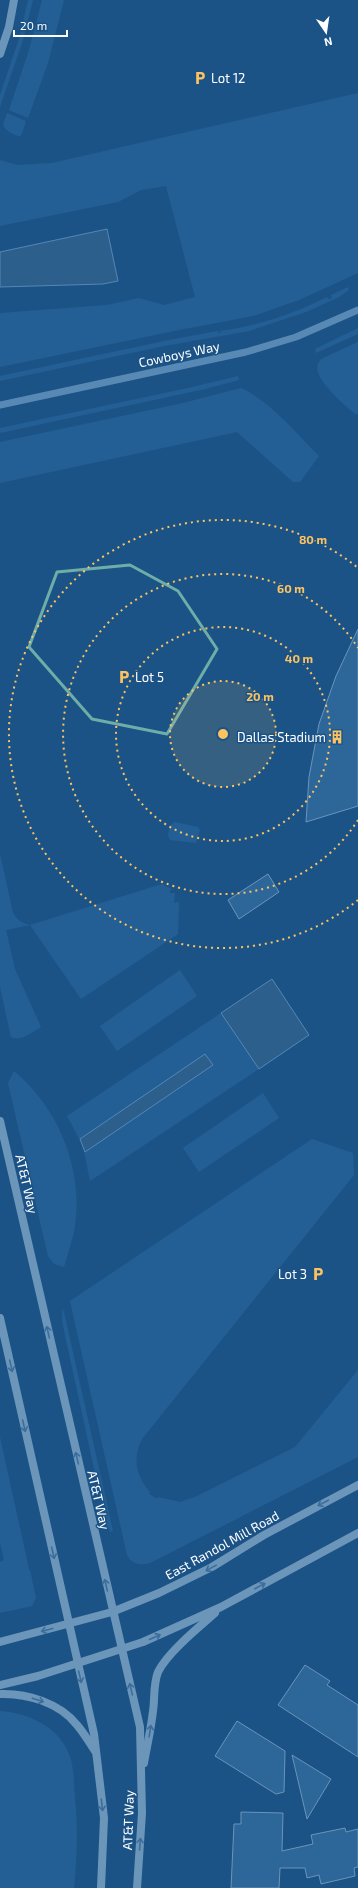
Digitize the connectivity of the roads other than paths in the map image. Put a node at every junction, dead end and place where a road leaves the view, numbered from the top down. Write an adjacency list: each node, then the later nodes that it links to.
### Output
1 (14, 0): 2 (main road)
2 (0, 54)
3 (358, 310): 4 (street, Cowboys Way)
4 (0, 405)
5 (0, 1121): 10 (main road, AT&T Way, one-way to 5)
6 (0, 1318): 11 (main road, AT&T Way, one-way to 11)
7 (358, 1485): 10 (main road, East Randol Mill Road, one-way to 10)
8 (358, 1533): 9 (main road, one-way to 8)
9 (221, 1607): 13 (main road, one-way to 9); 18 (main road, one-way to 9)
10 (112, 1612): 11 (main road, East Randol Mill Road); 13 (main road, AT&T Way)
11 (69, 1625): 12 (main road, East Randol Mill Road, one-way to 12); 14 (main road, AT&T Way)
12 (0, 1642)
13 (121, 1650): 14 (main road); 18 (main road, AT&T Way, one-way to 13)
14 (77, 1663): 15 (main road); 17 (main road, AT&T Way, one-way to 17)
15 (0, 1685)
16 (0, 1694): 17 (main road, one-way to 17)
17 (96, 1752): 19 (main road, AT&T Way, one-way to 19)
18 (141, 1783): 20 (main road, AT&T Way, one-way to 18)
19 (101, 1888)
20 (137, 1888)

